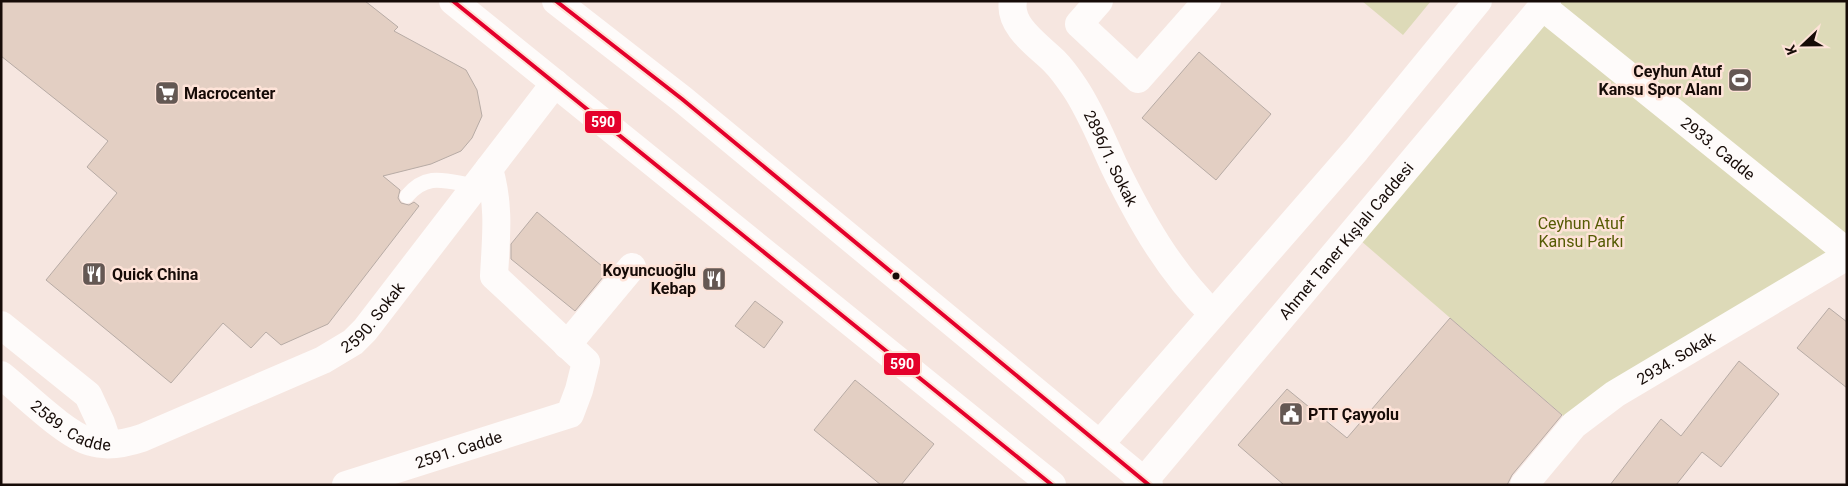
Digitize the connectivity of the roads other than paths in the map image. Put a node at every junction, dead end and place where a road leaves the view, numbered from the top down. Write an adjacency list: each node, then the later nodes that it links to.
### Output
1 (453, 1): 8 (street)
2 (556, 1): 18 (street)
3 (1013, 1): 13 (street, 2896/1. Sokak)
4 (1099, 1): 5 (street)
5 (1206, 1)
6 (1478, 1): 13 (street)
7 (1542, 3): 11 (street, 2933. Cadde); 19 (street, Ahmet Taner Kışlalı Caddesi)
8 (555, 83): 9 (street, 2590. Sokak); 21 (street)
9 (483, 178): 10 (lane); 15 (street); 17 (street, 2590. Sokak)
10 (407, 196)
11 (1847, 254): 22 (street, 2934. Sokak)
12 (632, 267): 15 (street)
13 (1212, 314): 18 (street)
14 (1, 325): 17 (street, 2589. Cadde)
15 (567, 345): 20 (street, 2591. Cadde)
16 (1, 375): 17 (street, 2589. Cadde)
17 (108, 444)
18 (1100, 444): 19 (street)
19 (1147, 483)
20 (346, 485)
21 (1052, 485)
22 (1524, 485)

